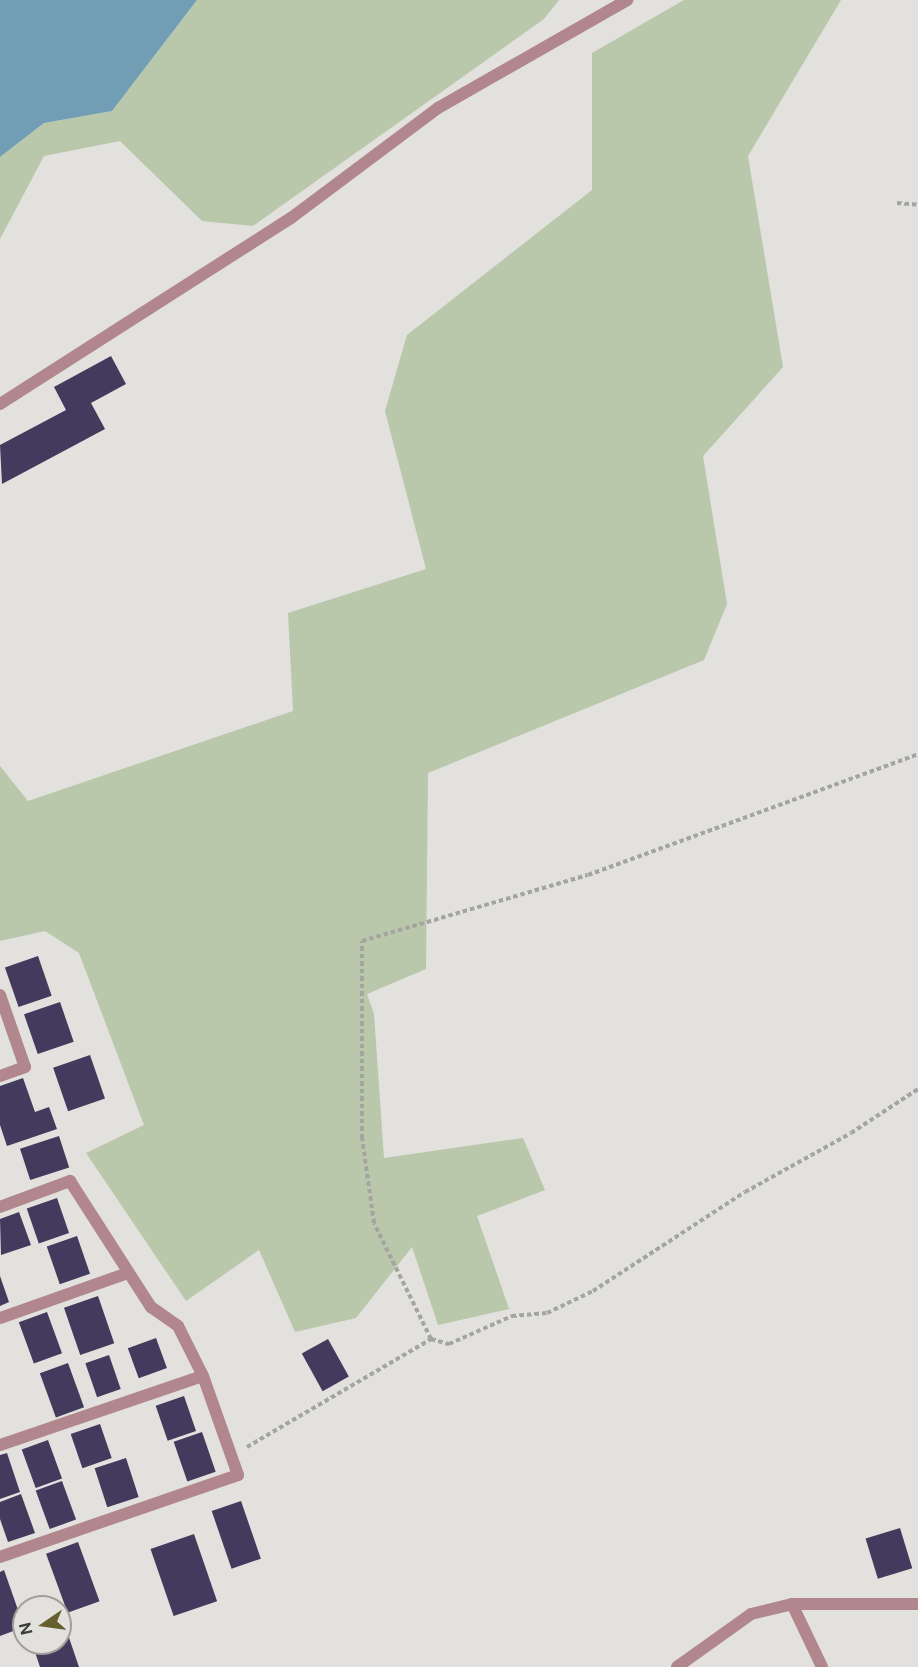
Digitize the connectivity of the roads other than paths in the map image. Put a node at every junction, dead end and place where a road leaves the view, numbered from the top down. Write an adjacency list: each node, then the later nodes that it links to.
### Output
1 (627, 0): 2 (street)
2 (0, 404)
3 (0, 995): 4 (street)
4 (0, 1076)
5 (0, 1207): 6 (street)
6 (128, 1273): 7 (street); 8 (street)
7 (0, 1318)
8 (203, 1376): 9 (street); 10 (street)
9 (0, 1445)
10 (0, 1557)
11 (792, 1604): 12 (street); 13 (street); 14 (street)
12 (918, 1604)
13 (677, 1667)
14 (822, 1667)

